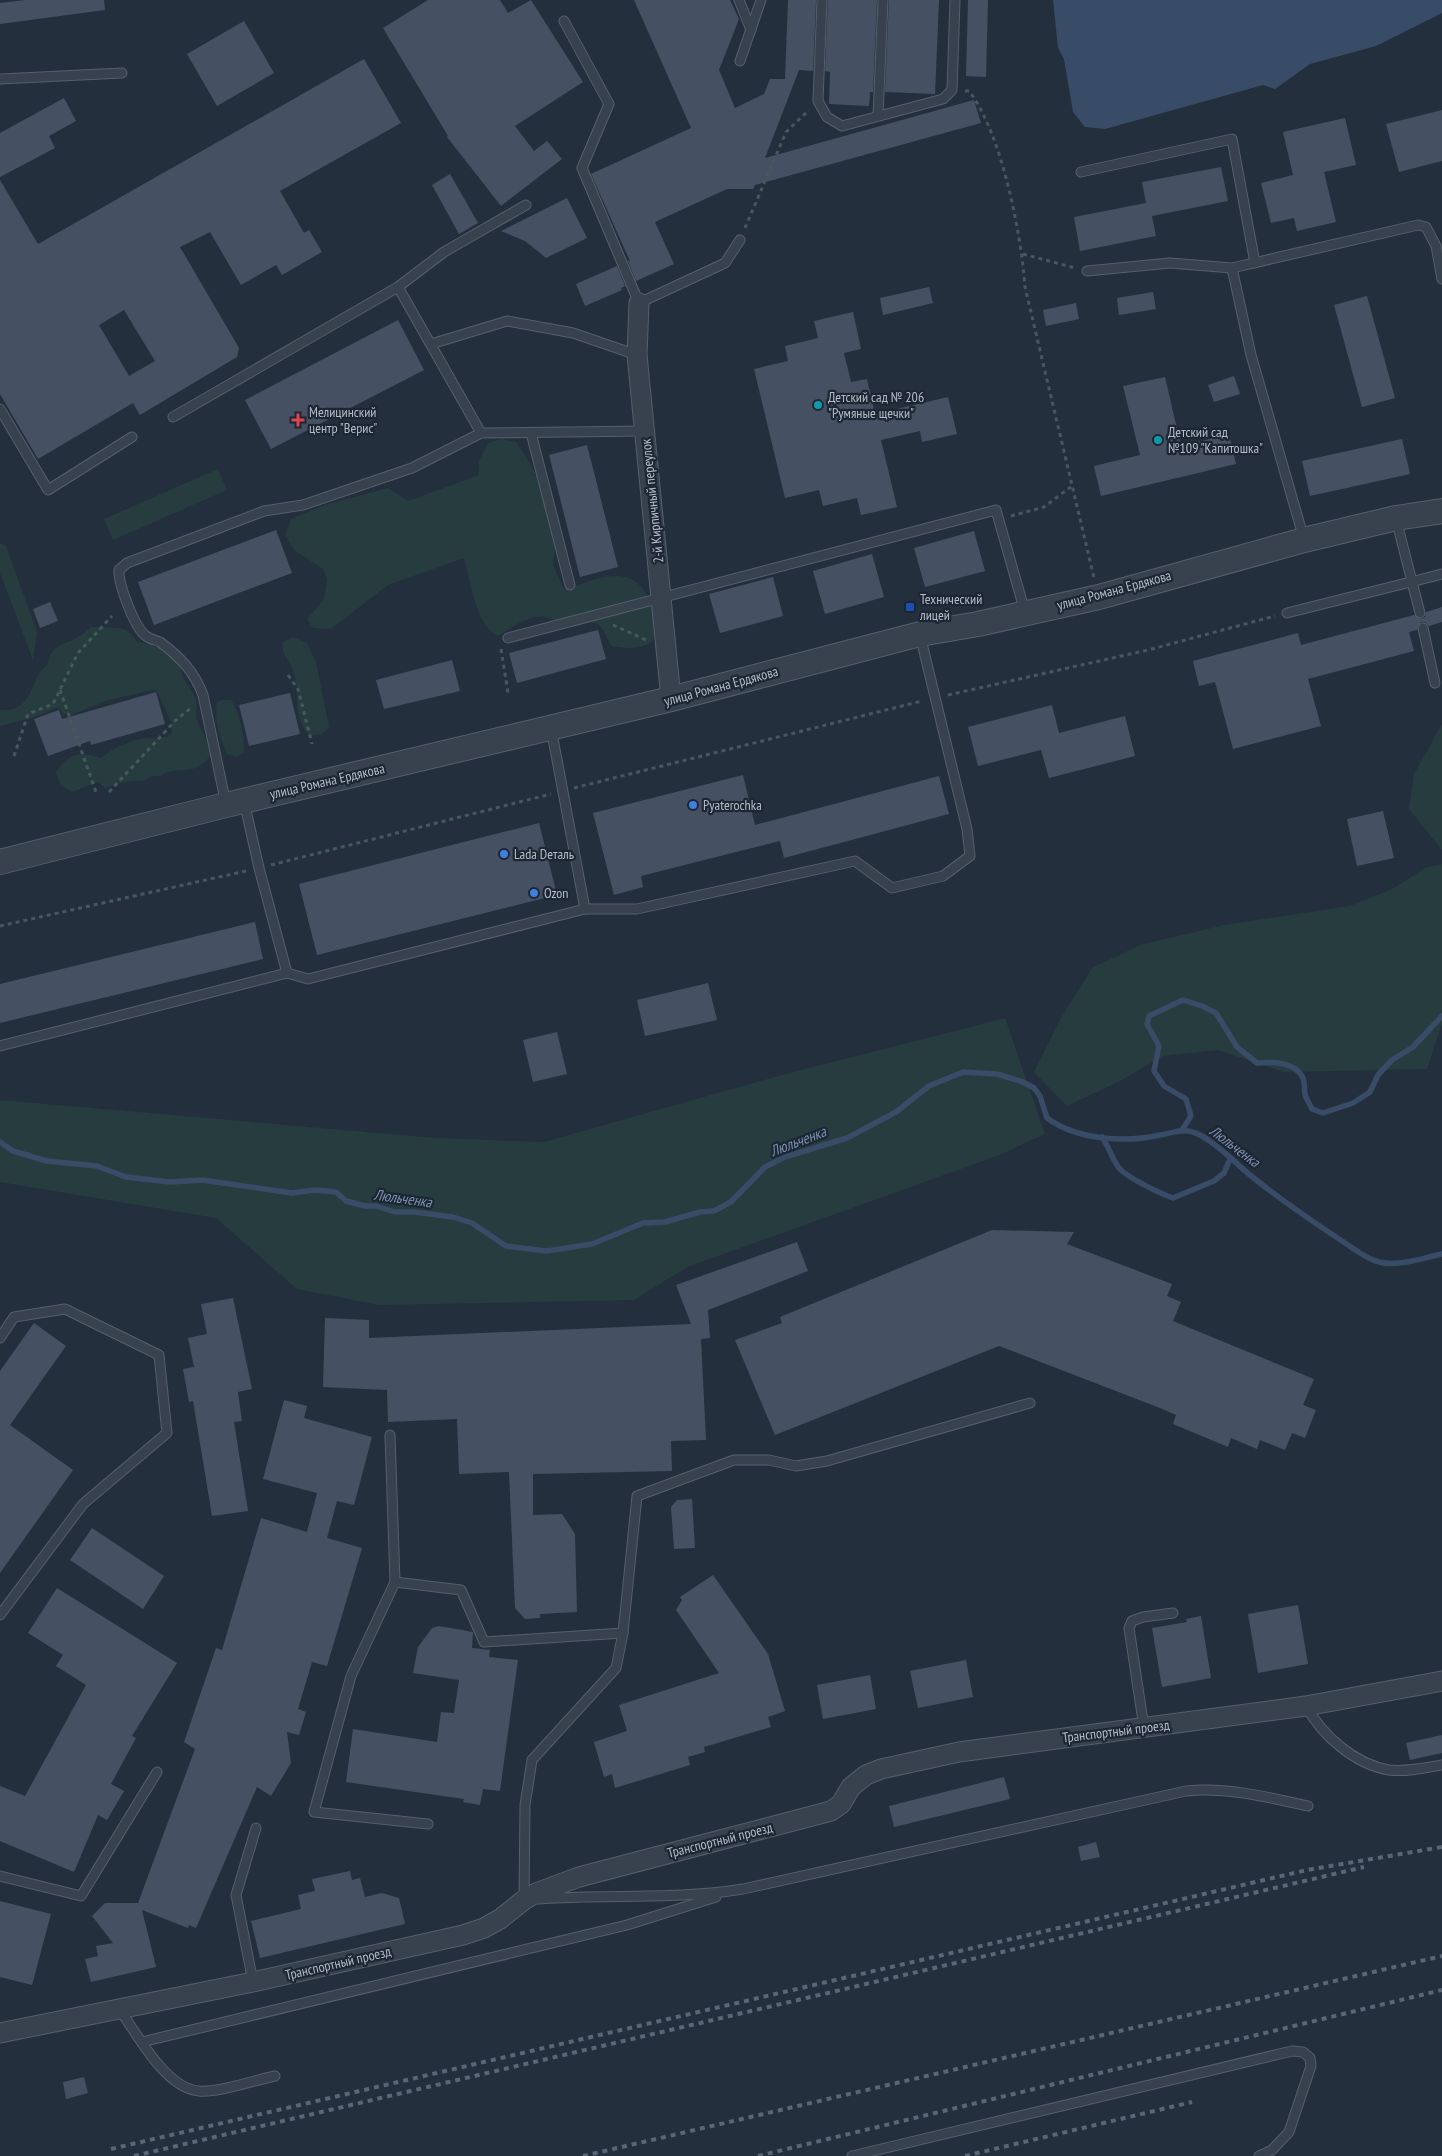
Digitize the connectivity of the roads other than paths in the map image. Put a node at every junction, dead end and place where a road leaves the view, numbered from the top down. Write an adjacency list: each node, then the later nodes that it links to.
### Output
1 (739, 0): 7 (lane)
2 (761, 0): 7 (lane)
3 (822, 0): 11 (lane)
4 (883, 0): 11 (lane)
5 (955, 0): 11 (lane)
6 (564, 21): 20 (lane)
7 (751, 30): 8 (lane)
8 (740, 61)
9 (122, 73): 10 (lane)
10 (0, 79)
11 (878, 116)
12 (1081, 172): 15 (lane)
13 (526, 205): 19 (lane)
14 (740, 240): 20 (lane)
15 (1255, 263): 16 (lane); 18 (lane)
16 (1232, 268): 17 (lane); 31 (lane)
17 (1087, 271)
18 (1442, 279)
19 (398, 287): 21 (lane); 24 (lane)
20 (639, 303): 22 (street, 2-й Кирпичный переулок)
21 (430, 344): 22 (lane); 27 (lane)
22 (637, 355): 25 (street, 2-й Кирпичный переулок)
23 (0, 409): 28 (lane)
24 (173, 417)
25 (645, 431): 26 (lane); 35 (street, 2-й Кирпичный переулок)
26 (531, 432): 27 (lane); 34 (lane)
27 (481, 433): 45 (lane)
28 (132, 437)
29 (1442, 511): 30 (street, улица Романа Ердякова)
30 (1396, 518): 31 (street, улица Романа Ердякова); 33 (lane)
31 (1304, 540): 36 (street, улица Романа Ердякова)
32 (1442, 574): 33 (lane)
33 (1413, 581): 37 (lane); 38 (lane)
34 (570, 585)
35 (661, 598): 36 (lane); 41 (lane); 43 (street, 2-й Кирпичный переулок)
36 (1025, 612): 40 (street, улица Романа Ердякова)
37 (1287, 613)
38 (1420, 614)
39 (1424, 628): 42 (lane)
40 (920, 634): 43 (street, улица Романа Ердякова); 47 (lane)
41 (508, 638)
42 (1435, 683)
43 (672, 699): 44 (street, улица Романа Ердякова)
44 (551, 728): 45 (street, улица Романа Ердякова); 47 (lane)
45 (235, 803): 46 (street, улица Романа Ердякова); 48 (lane)
46 (0, 862)
47 (585, 909): 48 (lane)
48 (287, 973): 49 (lane)
49 (0, 1046)
50 (0, 1338): 55 (lane)
51 (1030, 1403): 56 (lane)
52 (390, 1435): 53 (lane)
53 (395, 1582): 56 (lane); 63 (lane)
54 (1173, 1613): 59 (lane)
55 (0, 1615)
56 (623, 1633): 67 (lane)
57 (1442, 1681): 58 (street, Транспортный проезд)
58 (1306, 1706): 59 (street, Транспортный проезд); 60 (lane)
59 (1144, 1728): 67 (street, Транспортный проезд)
60 (1442, 1765)
61 (157, 1772): 65 (lane)
62 (1308, 1806): 66 (lane)
63 (428, 1824)
64 (256, 1828): 68 (lane)
65 (0, 1876)
66 (743, 1889): 67 (lane); 71 (lane)
67 (524, 1900): 68 (street, Транспортный проезд)
68 (252, 1982): 69 (street, Транспортный проезд)
69 (120, 2010): 70 (street, Транспортный проезд); 71 (lane)
70 (0, 2032)
71 (142, 2042): 72 (lane)
72 (275, 2076)
73 (852, 2156): 74 (lane)
74 (1259, 2156)

